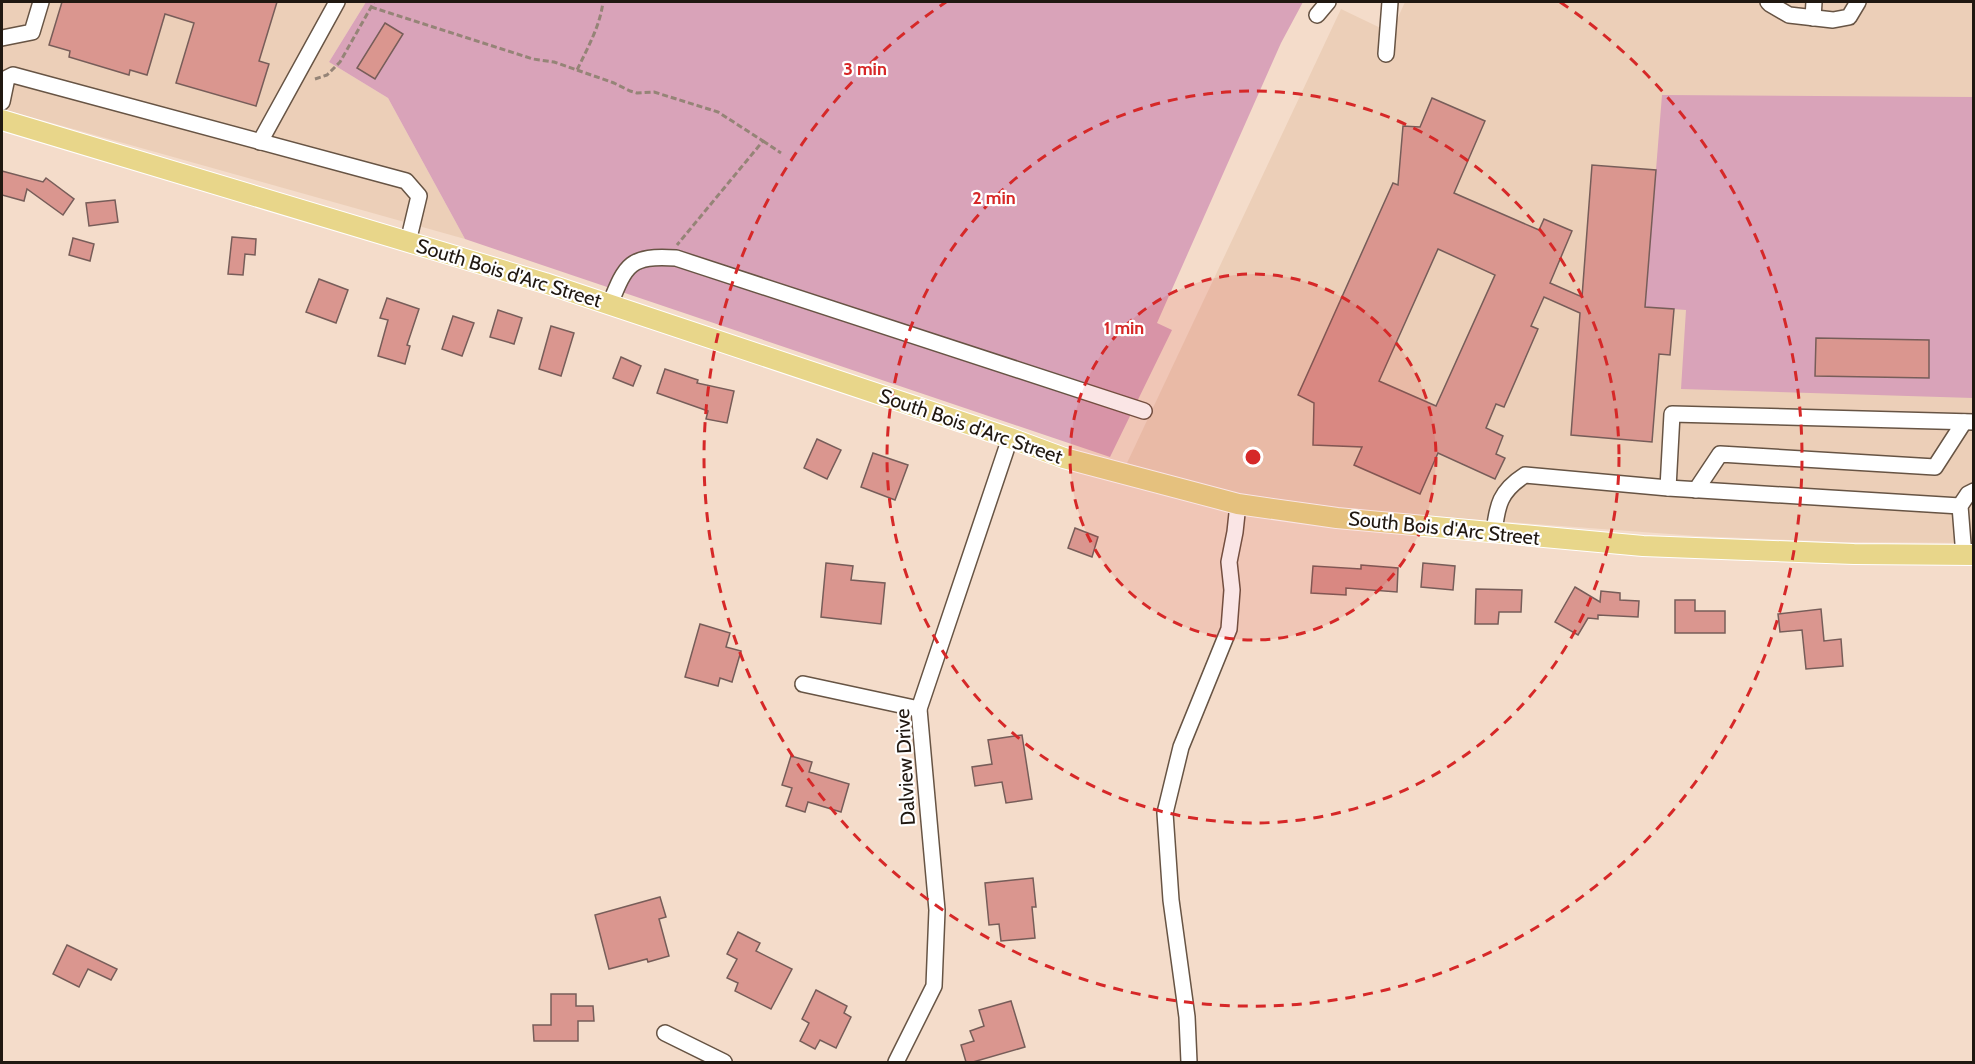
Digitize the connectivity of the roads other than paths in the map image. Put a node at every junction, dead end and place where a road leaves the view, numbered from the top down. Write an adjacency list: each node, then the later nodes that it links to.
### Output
1 (40, 2): 10 (street)
2 (337, 2): 14 (street)
3 (1328, 2): 8 (street)
4 (1390, 2): 11 (street)
5 (1768, 2): 9 (street)
6 (1814, 2): 9 (street)
7 (1858, 2): 9 (street)
8 (1317, 15)
9 (1813, 18)
10 (2, 38)
11 (1386, 54)
12 (2, 102): 14 (street)
13 (2, 120): 15 (main road, South Bois d'Arc Street)
14 (260, 142): 15 (street)
15 (408, 242): 16 (main road, South Bois d'Arc Street)
16 (610, 304): 17 (street); 19 (main road, South Bois d'Arc Street)
17 (1144, 411)
18 (1969, 422): 20 (street); 21 (street)
19 (1010, 438): 23 (main road, South Bois d'Arc Street); 28 (street, Dalview Drive)
20 (1668, 488): 21 (street); 25 (street)
21 (1696, 490): 24 (street)
22 (1974, 491): 24 (street)
23 (1238, 504): 25 (main road, South Bois d'Arc Street); 32 (street)
24 (1960, 507): 26 (street)
25 (1494, 533): 26 (main road, South Bois d'Arc Street)
26 (1969, 555)
27 (803, 684): 28 (street)
28 (919, 709): 31 (street, Dalview Drive)
29 (665, 1033): 30 (street)
30 (724, 1062)
31 (896, 1062)
32 (1189, 1062)

